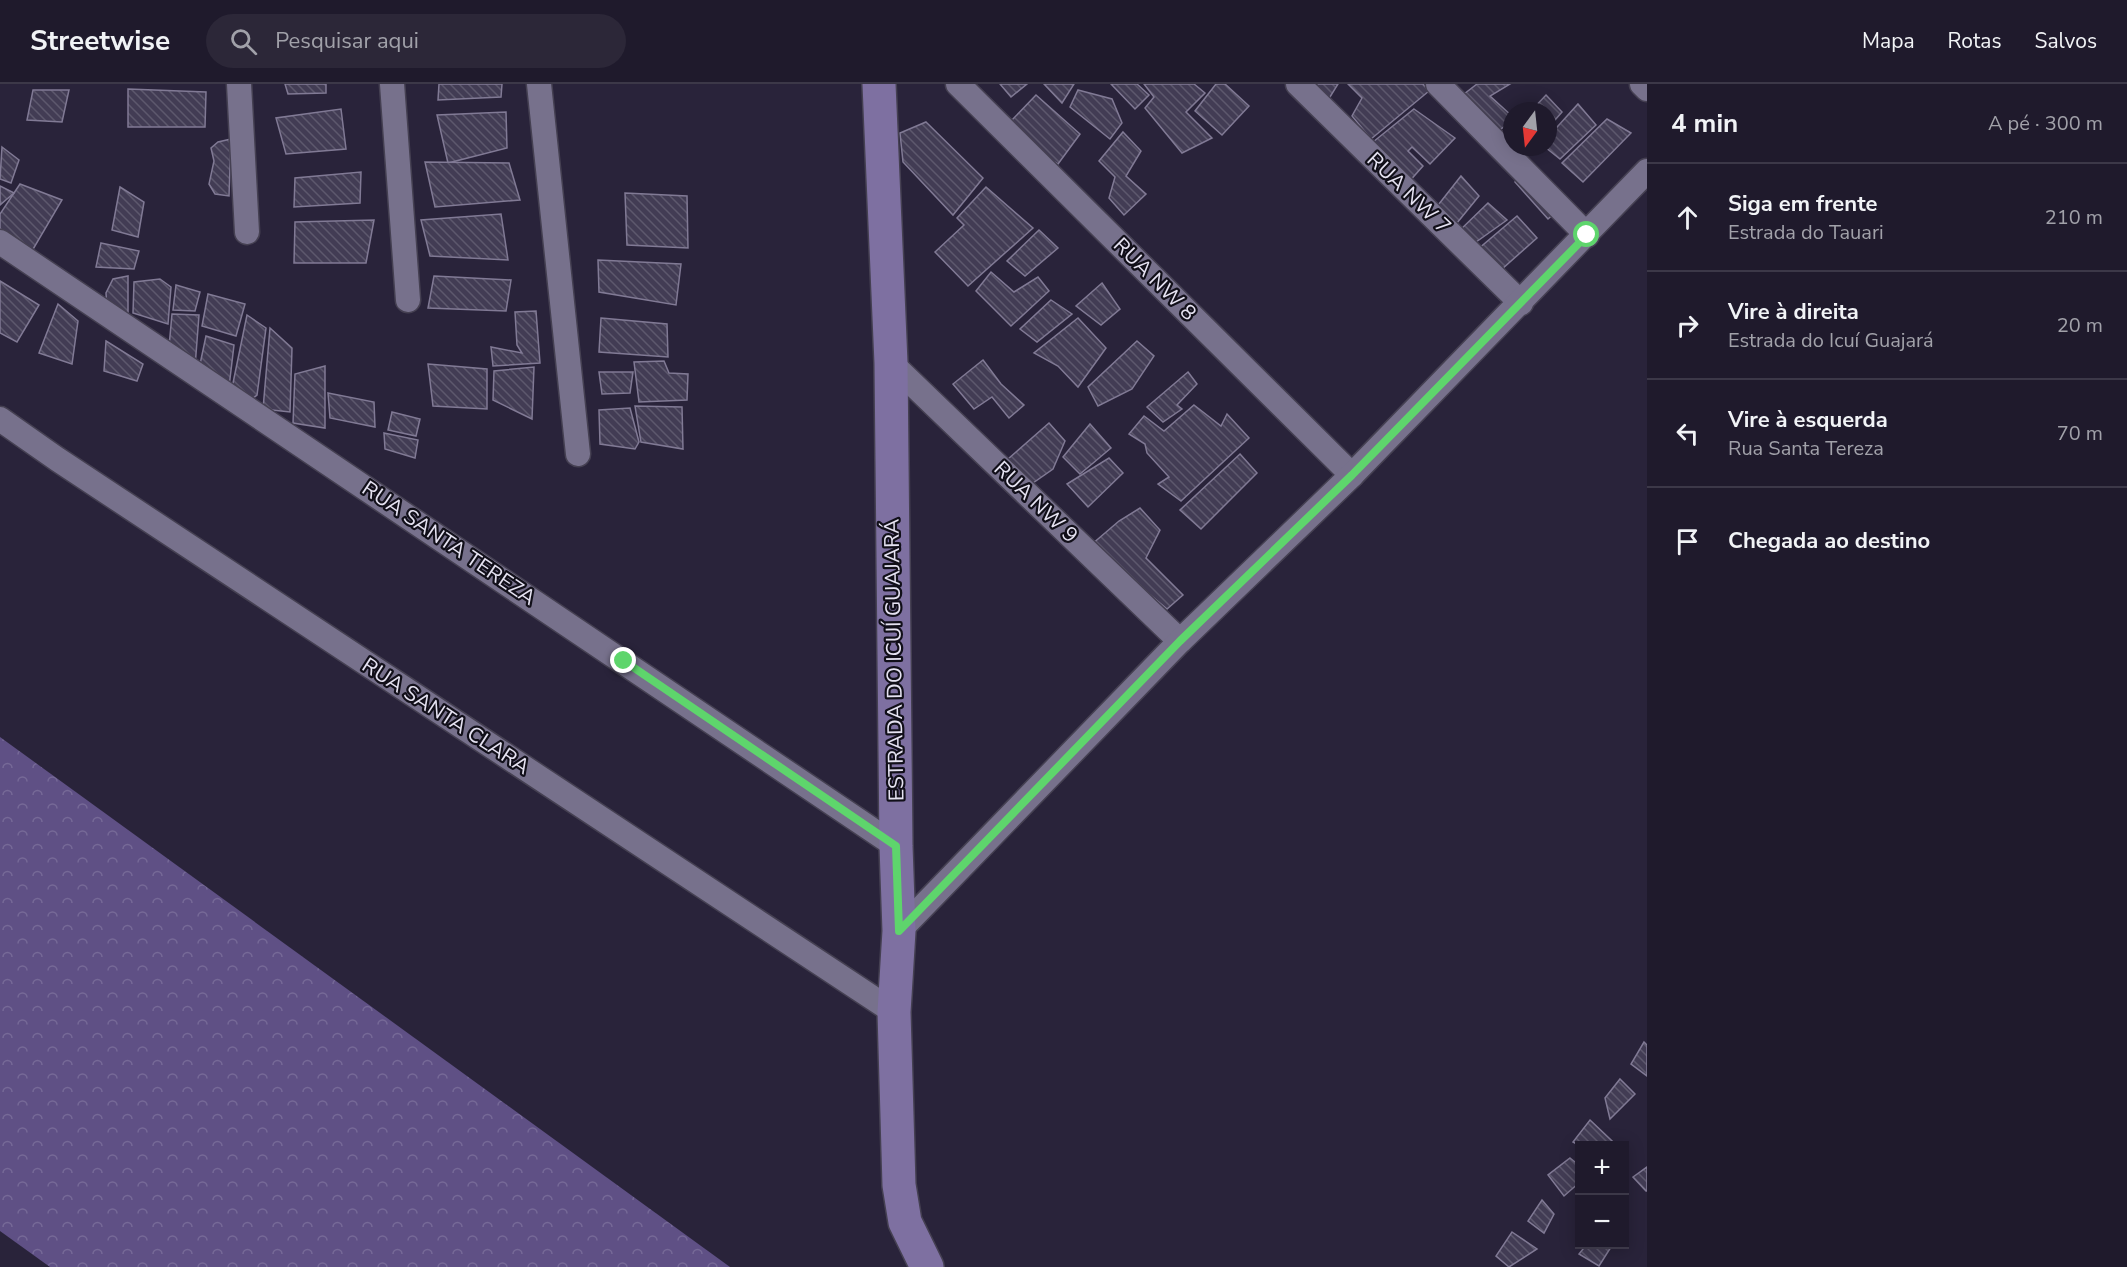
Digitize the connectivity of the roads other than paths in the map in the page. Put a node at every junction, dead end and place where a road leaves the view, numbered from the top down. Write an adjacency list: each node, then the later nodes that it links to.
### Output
1 (239, 84): 11 (street)
2 (392, 84): 14 (street)
3 (539, 84): 18 (street)
4 (879, 84): 16 (street, ESTRADA DO ICUÍ GUAJARÁ)
5 (957, 84): 19 (street, RUA NW 8)
6 (1298, 84): 15 (street, RUA NW 7)
7 (1437, 84): 12 (street)
8 (1642, 84): 9 (street)
9 (1647, 89)
10 (1647, 171): 12 (street)
11 (247, 232)
12 (1587, 235): 15 (street)
13 (0, 242): 21 (street, RUA SANTA TEREZA)
14 (408, 300)
15 (1521, 303): 19 (street)
16 (891, 363): 20 (street, RUA NW 9); 21 (street, ESTRADA DO ICUÍ GUAJARÁ)
17 (0, 418): 23 (street, RUA SANTA CLARA)
18 (578, 454)
19 (1352, 475): 20 (street)
20 (1180, 641): 22 (street)
21 (896, 846): 22 (street, ESTRADA DO ICUÍ GUAJARÁ)
22 (899, 931): 23 (street, ESTRADA DO ICUÍ GUAJARÁ)
23 (894, 1012): 24 (street, ESTRADA DO ICUÍ GUAJARÁ)
24 (927, 1267)

